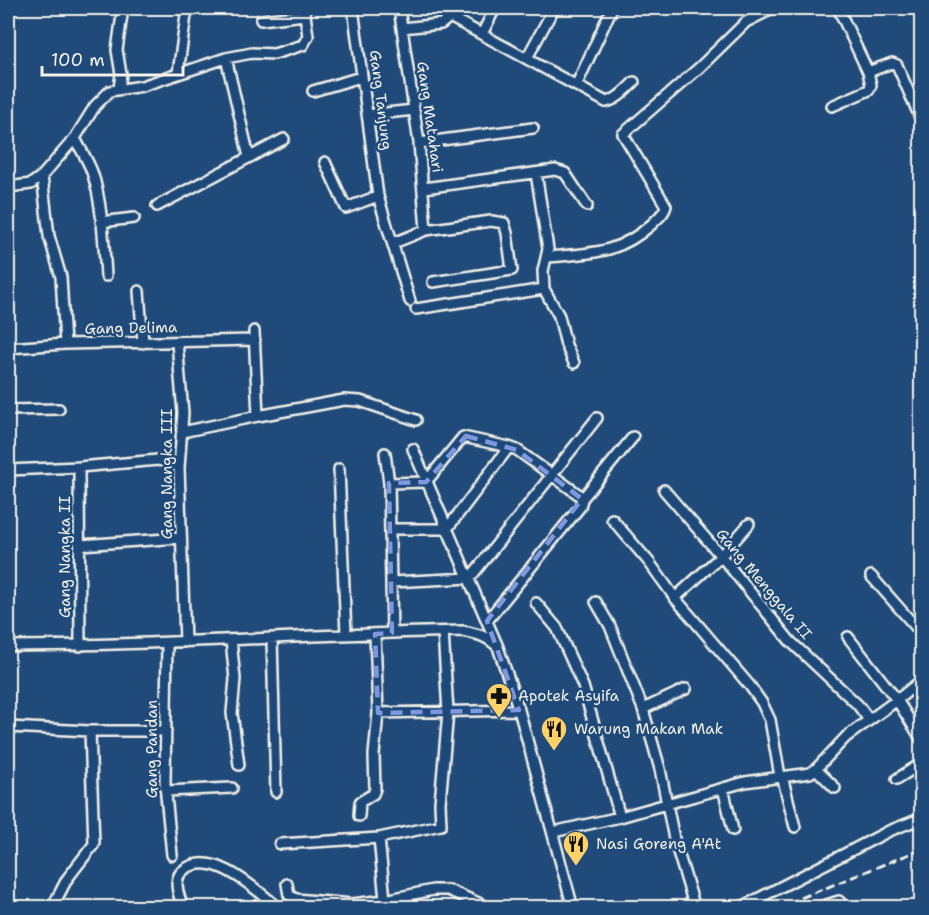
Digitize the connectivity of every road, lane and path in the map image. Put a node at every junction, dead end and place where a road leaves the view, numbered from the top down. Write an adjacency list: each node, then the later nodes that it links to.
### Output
1 (123, 8): 22 (street)
2 (187, 8): 18 (street)
3 (353, 8): 19 (street, Gang Tanjung)
4 (399, 8): 13 (street, Gang Matahari)
5 (495, 8): 14 (street)
6 (554, 8): 16 (street)
7 (612, 8): 21 (street)
8 (774, 8): 45 (street)
9 (838, 8): 17 (street)
10 (304, 11): 12 (street); 15 (street)
11 (449, 12): 13 (street); 14 (street)
12 (261, 20)
13 (402, 28): 25 (street, Gang Matahari)
14 (482, 34): 16 (street)
15 (226, 58): 18 (street); 32 (street)
16 (526, 58): 21 (street)
17 (868, 72): 24 (street); 27 (street)
18 (178, 73): 22 (street)
19 (361, 77): 23 (street); 26 (street, Gang Tanjung)
20 (634, 81): 21 (street)
21 (576, 86)
22 (119, 89): 29 (street)
23 (313, 91)
24 (832, 106)
25 (414, 110): 26 (street); 31 (street, Gang Matahari)
26 (368, 115): 38 (street, Gang Tanjung)
27 (921, 122)
28 (533, 128): 31 (street)
29 (75, 138): 35 (street); 42 (street)
30 (284, 139): 32 (street)
31 (419, 143): 37 (street, Gang Matahari)
32 (249, 157): 39 (street)
33 (325, 162): 38 (street)
34 (536, 173): 37 (street); 40 (street); 45 (street)
35 (42, 176): 36 (street); 52 (street)
36 (8, 188)
37 (424, 188): 43 (street, Gang Matahari)
38 (378, 196): 48 (street, Gang Tanjung)
39 (157, 206)
40 (587, 206)
41 (134, 218): 42 (street)
42 (101, 222): 46 (street)
43 (426, 230): 44 (street); 47 (street)
44 (396, 242)
45 (547, 257): 48 (street)
46 (106, 276)
47 (434, 282)
48 (544, 289): 54 (street)
49 (139, 291): 51 (street)
50 (177, 342): 51 (street, Gang Delima); 57 (street, Gang Delima); 60 (street, Gang Nangka III)
51 (143, 343): 52 (street, Gang Delima)
52 (65, 344): 53 (street, Gang Delima)
53 (8, 348)
54 (574, 363)
55 (59, 409): 56 (street)
56 (8, 410)
57 (258, 416): 59 (street); 60 (street)
58 (597, 418): 69 (street)
59 (416, 420)
60 (182, 432): 66 (street, Gang Nangka III)
61 (633, 437): 73 (street)
62 (508, 447): 69 (street); 70 (street); 77 (street)
63 (413, 449): 70 (street)
64 (385, 453): 71 (street)
65 (80, 467): 66 (street); 68 (street); 79 (street, Gang Nangka II)
66 (178, 468): 78 (street, Gang Nangka III)
67 (339, 469): 91 (street)
68 (8, 470)
69 (552, 475): 73 (street); 82 (street)
70 (426, 482): 71 (street); 77 (street)
71 (389, 483): 76 (street)
72 (664, 490): 80 (street, Gang Menggala II)
73 (582, 499): 87 (street)
74 (612, 519): 84 (street)
75 (749, 524): 80 (street)
76 (391, 529): 77 (street); 83 (street)
77 (447, 529): 82 (street)
78 (181, 538): 79 (street); 96 (street, Gang Nangka III)
79 (80, 544): 99 (street, Gang Nangka II)
80 (721, 556): 84 (street); 108 (street, Gang Menggala II)
81 (871, 576): 90 (street)
82 (470, 578): 83 (street); 87 (street)
83 (391, 582): 89 (street)
84 (675, 598): 116 (street)
85 (596, 602): 104 (street)
86 (536, 603): 125 (street)
87 (487, 621): 100 (street)
88 (443, 632): 89 (street); 100 (street); 106 (street)
89 (392, 633): 92 (street)
90 (921, 633)
91 (346, 634): 92 (street); 94 (street)
92 (375, 634): 107 (street)
93 (848, 636): 103 (street)
94 (272, 639): 95 (street); 122 (street)
95 (231, 640): 96 (street); 114 (street)
96 (185, 642): 97 (street)
97 (167, 643): 99 (street); 111 (street, Gang Pandan)
98 (8, 646): 99 (street)
99 (80, 646)
100 (498, 647): 105 (street)
101 (921, 680): 103 (street)
102 (686, 689): 104 (street)
103 (897, 700): 108 (street); 112 (street)
104 (643, 709): 123 (street)
105 (519, 710): 106 (street); 129 (street)
106 (448, 712): 107 (street); 130 (street)
107 (378, 713): 124 (street)
108 (869, 720): 115 (street)
109 (8, 727): 110 (street)
110 (90, 731): 111 (street); 136 (street)
111 (166, 731): 121 (street, Gang Pandan)
112 (921, 740)
113 (921, 763): 117 (street)
114 (239, 765)
115 (816, 769): 116 (street); 120 (street)
116 (781, 776): 119 (street); 127 (street)
117 (897, 779)
118 (232, 788): 121 (street)
119 (723, 788): 123 (street); 128 (street)
120 (835, 788)
121 (166, 791): 132 (street, Gang Pandan)
122 (276, 792)
123 (667, 804): 125 (street); 140 (street)
124 (359, 816)
125 (620, 817): 129 (street)
126 (921, 818): 141 (street)
127 (795, 828)
128 (733, 830)
129 (553, 832): 139 (street)
130 (380, 838): 131 (street); 134 (street)
131 (280, 844)
132 (172, 855)
133 (287, 884): 134 (street)
134 (385, 900): 138 (street)
135 (272, 905): 137 (street)
136 (52, 908)
137 (183, 908)
138 (490, 908)
139 (573, 908)
140 (695, 908)
141 (740, 908)
142 (817, 908): 143 (street)
143 (845, 908)

